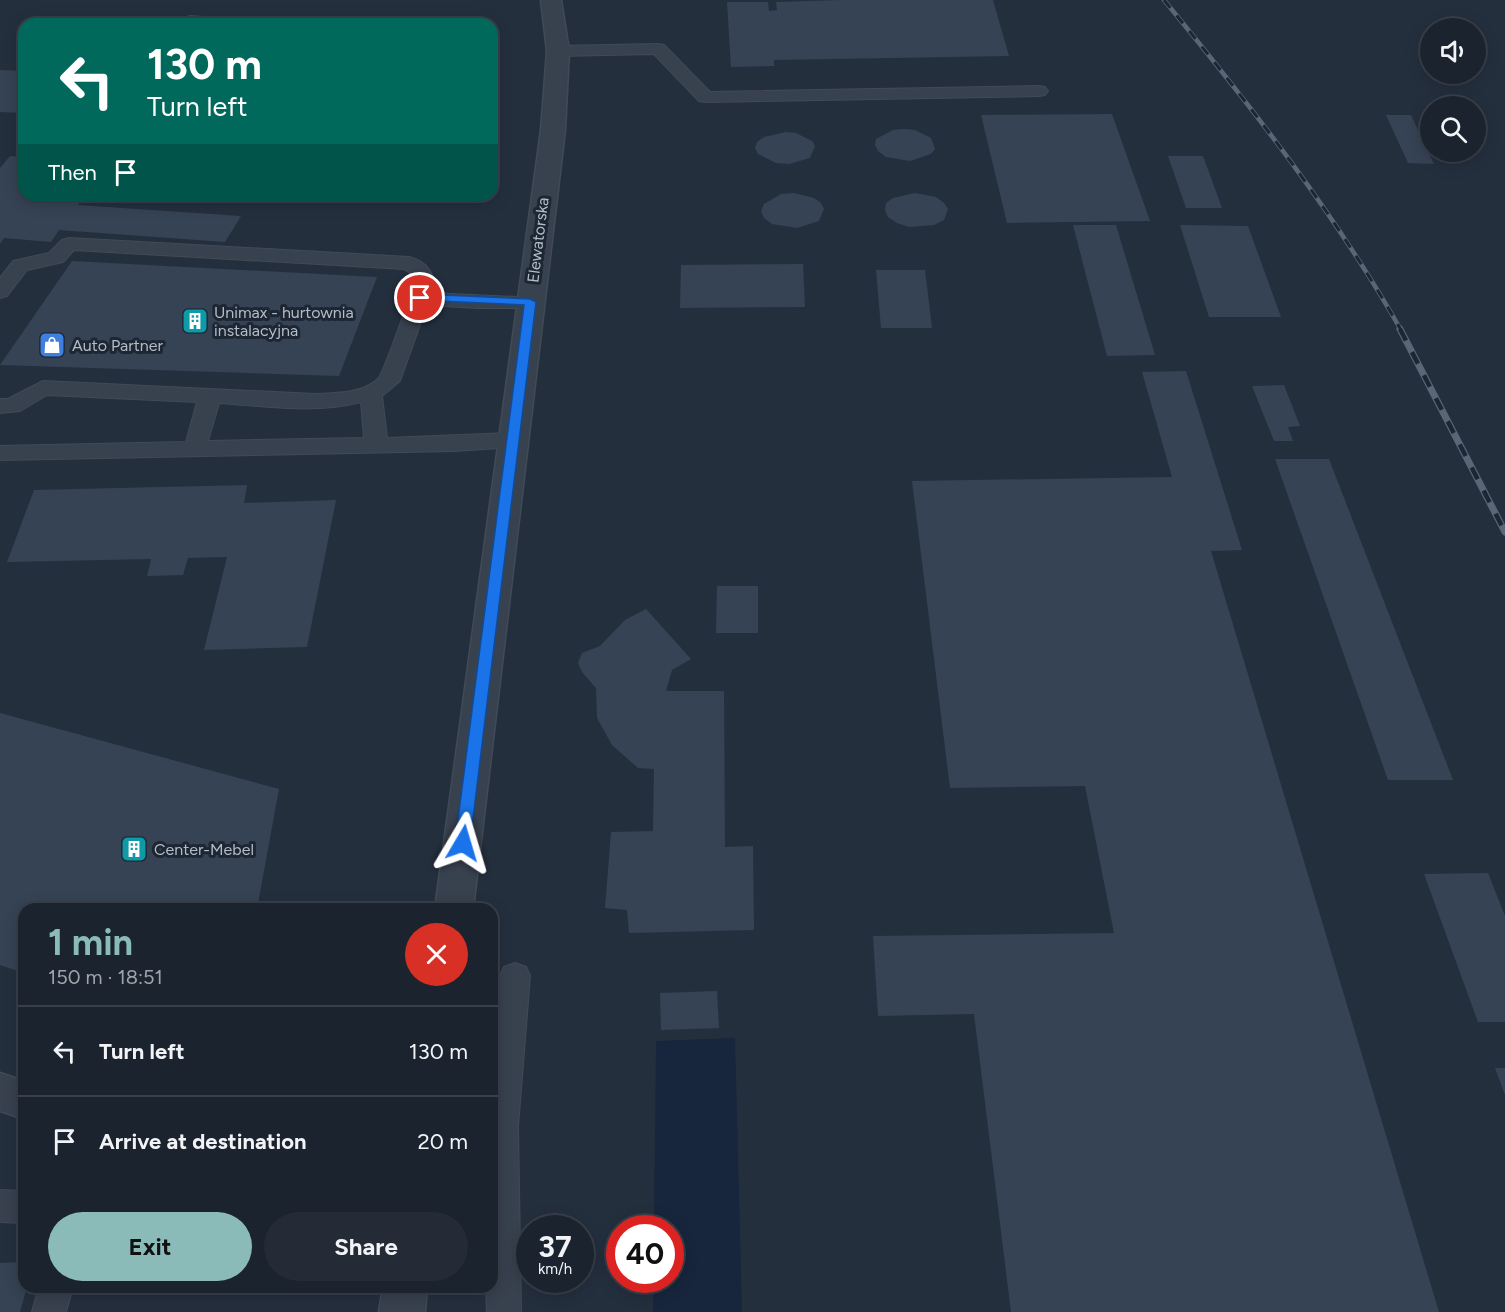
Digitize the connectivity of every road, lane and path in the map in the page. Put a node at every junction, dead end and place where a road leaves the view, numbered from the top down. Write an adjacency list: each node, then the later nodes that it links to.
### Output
1 (551, 0): 2 (street, Elewatorska)
2 (558, 51): 3 (lane); 6 (street, Elewatorska)
3 (1039, 91)
4 (0, 292): 5 (lane)
5 (420, 298): 6 (lane); 7 (lane)
6 (530, 302): 10 (street, Elewatorska)
7 (371, 393): 8 (lane); 11 (lane)
8 (210, 396): 9 (lane); 12 (lane)
9 (0, 406)
10 (513, 440): 11 (lane); 14 (street, Elewatorska)
11 (376, 446): 12 (lane)
12 (195, 449): 13 (lane)
13 (0, 453)
14 (455, 903)
15 (515, 976): 24 (lane)
16 (0, 1092): 17 (street)
17 (18, 1098)
18 (0, 1206): 19 (lane)
19 (18, 1207)
20 (54, 1293): 22 (lane)
21 (404, 1293): 23 (street)
22 (49, 1312)
23 (402, 1312)
24 (504, 1312)

